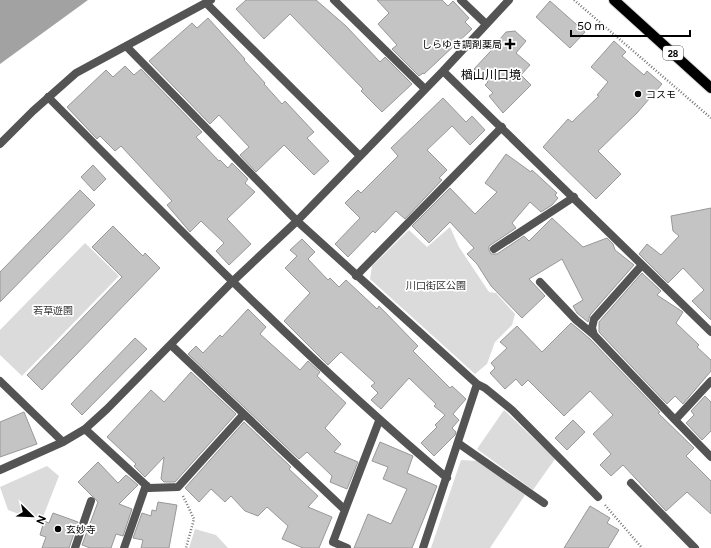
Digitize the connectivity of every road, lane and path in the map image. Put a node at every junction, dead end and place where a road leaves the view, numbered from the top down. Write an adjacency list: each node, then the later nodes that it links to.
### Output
1 (334, 0): 11 (street)
2 (461, 0): 7 (street)
3 (509, 0): 7 (street)
4 (574, 0): 13 (path)
5 (614, 0): 10 (main road, 28)
6 (209, 2): 8 (street); 16 (street)
7 (486, 24): 9 (street)
8 (126, 46): 12 (street); 18 (street)
9 (443, 71): 11 (street); 14 (street)
10 (711, 88)
11 (425, 89): 16 (street)
12 (48, 97): 15 (street); 22 (street)
13 (711, 118)
14 (502, 127): 17 (street); 21 (street)
15 (0, 144)
16 (360, 156): 18 (street)
17 (574, 197): 19 (street); 20 (street)
18 (297, 221): 21 (street); 22 (street)
19 (494, 248)
20 (642, 265): 24 (street); 25 (street)
21 (356, 276): 29 (street)
22 (232, 282): 26 (street); 32 (street)
23 (540, 282): 25 (street)
24 (711, 332)
25 (594, 335): 31 (street)
26 (171, 345): 30 (street); 33 (street)
27 (711, 381): 31 (street)
28 (0, 382): 34 (street)
29 (477, 384): 35 (street); 42 (street)
30 (243, 415): 41 (street); 45 (street)
31 (675, 420): 36 (street)
32 (379, 421): 38 (street); 45 (street)
33 (85, 429): 34 (street); 40 (street)
34 (63, 442): 37 (street)
35 (458, 443): 38 (street); 44 (street)
36 (711, 457)
37 (0, 470)
38 (447, 478): 50 (street)
39 (631, 483): 52 (street)
40 (146, 486): 41 (street); 47 (street)
41 (178, 487): 48 (path)
42 (598, 497): 51 (path)
43 (91, 501): 46 (street)
44 (544, 503)
45 (345, 510): 49 (street)
46 (75, 548)
47 (124, 548)
48 (186, 548)
49 (347, 548)
50 (423, 548)
51 (642, 548)
52 (695, 548)

